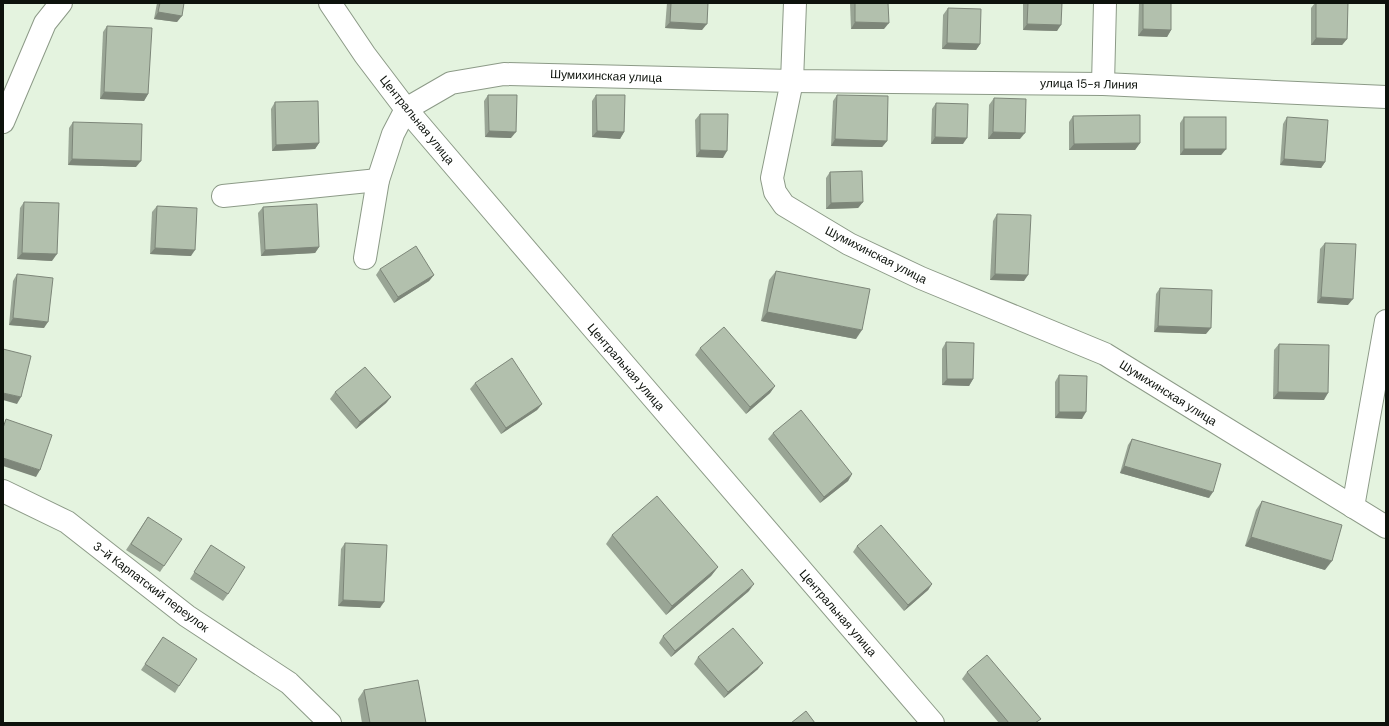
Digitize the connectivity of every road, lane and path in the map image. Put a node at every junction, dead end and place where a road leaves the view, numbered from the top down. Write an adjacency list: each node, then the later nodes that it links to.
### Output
1 (61, 3): 9 (street)
2 (330, 3): 8 (street, Центральная улица)
3 (795, 3): 5 (street)
4 (1105, 3): 6 (street)
5 (792, 82): 6 (street, улица 15-я Линия); 8 (street, Шумихинская улица); 15 (street, Шумихинская улица)
6 (1103, 84): 7 (street, улица 15-я Линия)
7 (1386, 97)
8 (406, 109): 10 (street); 18 (street, Центральная улица)
9 (3, 122)
10 (378, 180): 11 (street); 12 (street)
11 (223, 196)
12 (365, 258)
13 (1386, 321): 15 (street)
14 (3, 491): 17 (street, 3-й Карпатский переулок)
15 (1353, 507): 16 (street, Шумихинская улица)
16 (1386, 527)
17 (330, 723)
18 (933, 723)

